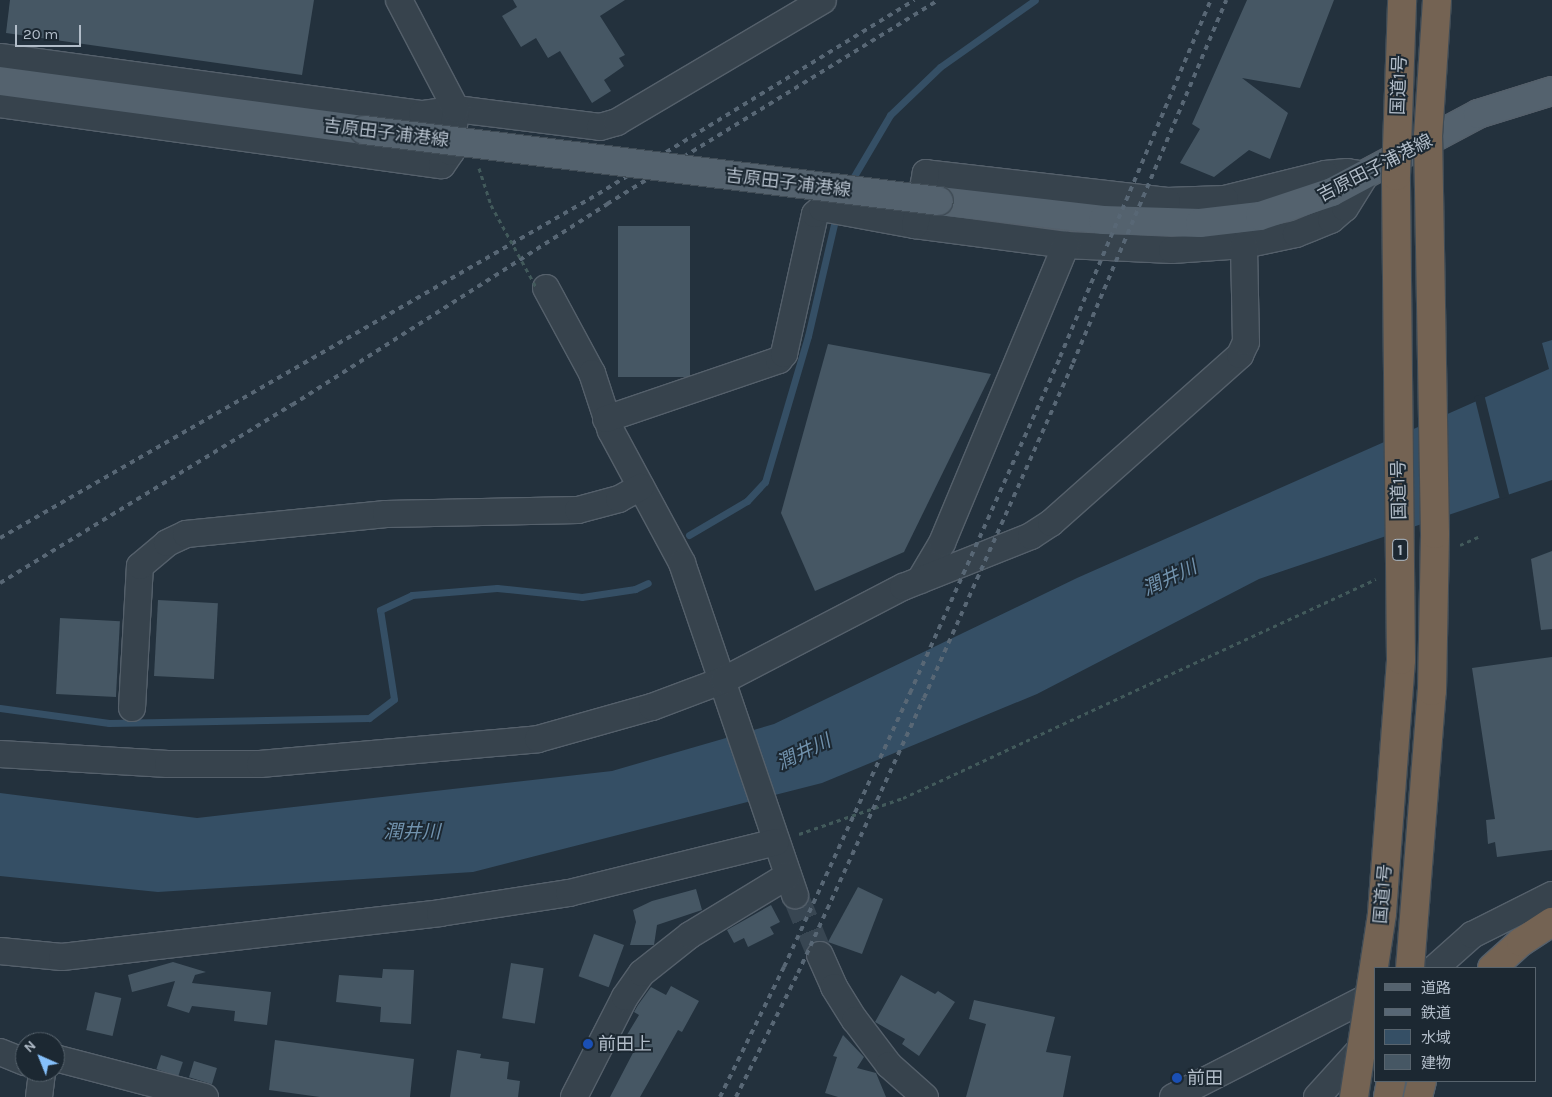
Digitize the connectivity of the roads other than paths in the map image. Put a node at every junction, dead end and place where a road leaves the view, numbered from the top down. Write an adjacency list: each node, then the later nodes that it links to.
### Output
1 (399, 0): 9 (street)
2 (823, 0): 9 (street)
3 (1402, 0): 45 (highway, 国道1号 / 1, bridge)
4 (1437, 0): 29 (highway, 国道1号 / 1, bridge)
5 (0, 57): 9 (street)
6 (0, 82): 10 (main road, 吉原田子浦港線, bridge)
7 (1552, 91): 10 (main road, 吉原田子浦港線)
8 (0, 104): 9 (street)
9 (456, 109)
10 (1366, 175): 11 (street); 12 (street)
11 (916, 225): 13 (street); 15 (street)
12 (1244, 245): 13 (street); 17 (street)
13 (1066, 246): 17 (street)
14 (541, 288): 15 (street)
15 (602, 408): 16 (street)
16 (641, 486): 18 (street); 19 (street)
17 (920, 580): 18 (street)
18 (724, 680): 22 (street); 23 (street)
19 (132, 708)
20 (0, 743): 22 (street)
21 (0, 754): 22 (street)
22 (53, 758)
23 (776, 842): 26 (street); 41 (street)
24 (1552, 894): 30 (street)
25 (1552, 922): 28 (highway)
26 (0, 951)
27 (820, 955): 42 (street)
28 (1499, 962)
29 (1410, 967)
30 (1435, 967)
31 (1374, 994): 43 (street)
32 (1374, 1035): 44 (street)
33 (0, 1052): 34 (street)
34 (15, 1058)
35 (65, 1061): 40 (street)
36 (41, 1082): 39 (street)
37 (1391, 1082): 46 (highway)
38 (1422, 1082): 47 (highway)
39 (39, 1097)
40 (205, 1097)
41 (574, 1097)
42 (926, 1097)
43 (1173, 1097)
44 (1317, 1097)
45 (1354, 1097)
46 (1388, 1097)
47 (1418, 1097)

